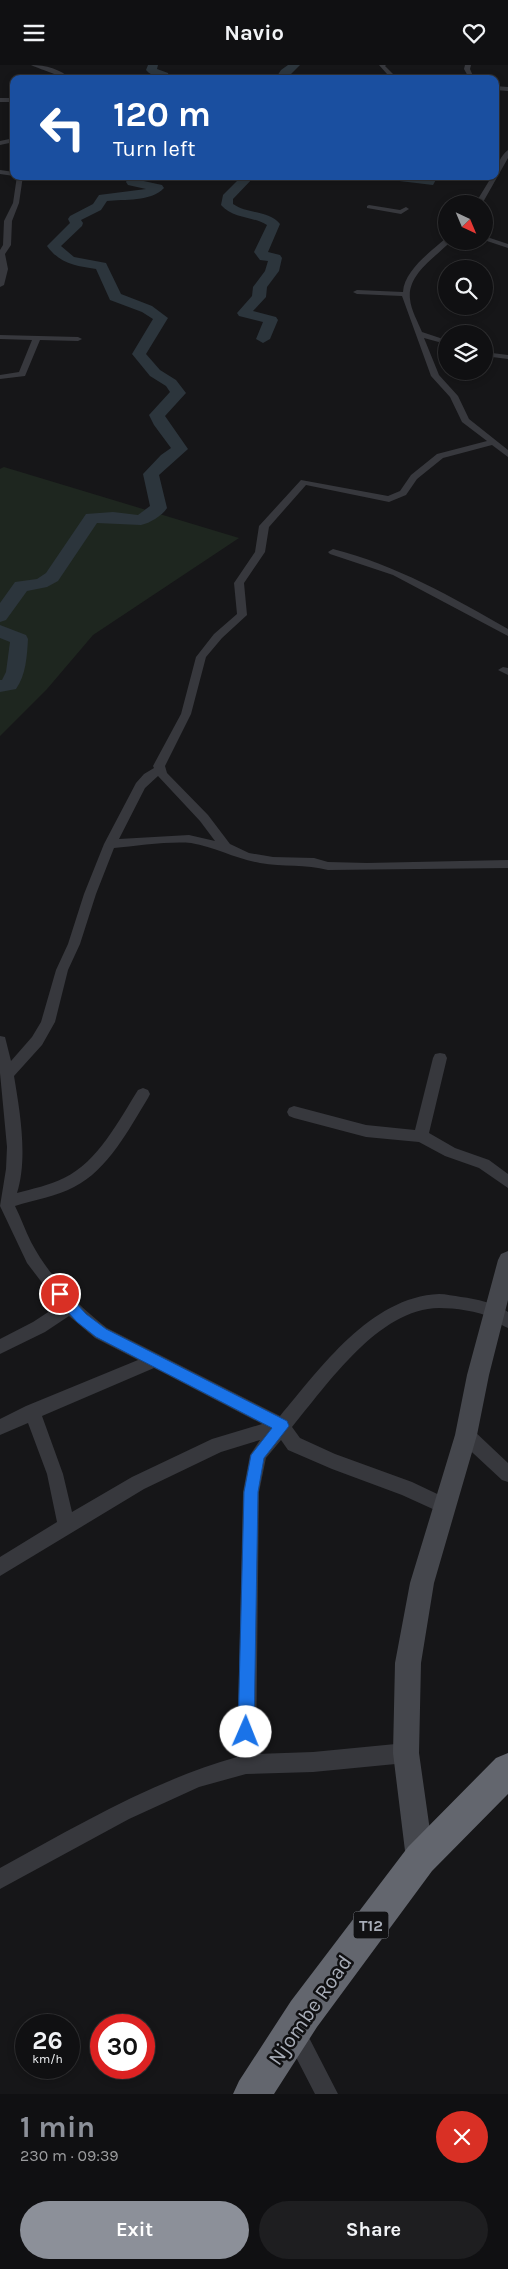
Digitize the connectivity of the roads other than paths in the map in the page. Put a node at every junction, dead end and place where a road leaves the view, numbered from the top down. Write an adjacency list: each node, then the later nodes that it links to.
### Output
1 (34, 65): 4 (street)
2 (374, 65): 3 (street)
3 (383, 66)
4 (63, 75)
5 (508, 152): 6 (street)
6 (499, 172)
7 (19, 180): 15 (street)
8 (494, 180): 9 (street)
9 (484, 195)
10 (369, 207): 11 (street)
11 (406, 209)
12 (493, 241): 13 (street)
13 (508, 246)
14 (438, 248): 17 (street)
15 (0, 285)
16 (357, 292): 17 (street)
17 (405, 294): 18 (street)
18 (420, 334): 22 (street); 26 (street)
19 (0, 338): 20 (street)
20 (37, 338): 21 (street); 25 (street)
21 (78, 339)
22 (438, 340)
23 (493, 355): 24 (street)
24 (508, 357)
25 (0, 377)
26 (495, 442): 27 (street); 30 (street)
27 (508, 454)
28 (333, 552): 29 (street)
29 (508, 633)
30 (160, 770): 31 (street); 32 (street)
31 (110, 844): 32 (street); 36 (street)
32 (226, 847): 33 (street)
33 (508, 864)
34 (0, 1041): 36 (street)
35 (440, 1058): 39 (street)
36 (7, 1075): 41 (street)
37 (143, 1094): 41 (street)
38 (294, 1112): 39 (street)
39 (421, 1136): 40 (street)
40 (508, 1182)
41 (6, 1203): 43 (street)
42 (508, 1260): 44 (main road)
43 (70, 1307): 45 (street); 46 (street)
44 (501, 1317): 48 (street); 50 (main road)
45 (0, 1347)
46 (154, 1361): 47 (street); 48 (street)
47 (32, 1411): 49 (street); 53 (street)
48 (282, 1426): 52 (street); 53 (street); 56 (street)
49 (0, 1427)
50 (466, 1435): 51 (street); 52 (main road)
51 (508, 1474)
52 (446, 1507): 55 (main road)
53 (66, 1525): 54 (street)
54 (0, 1567)
55 (406, 1753): 56 (street); 58 (main road)
56 (246, 1764): 59 (street)
57 (508, 1770): 58 (highway, Njombe Road / T12)
58 (420, 1859): 60 (highway, Njombe Road / T12)
59 (0, 1879)
60 (294, 2031): 61 (highway, Njombe Road / T12); 62 (street)
61 (252, 2094)
62 (327, 2094)

